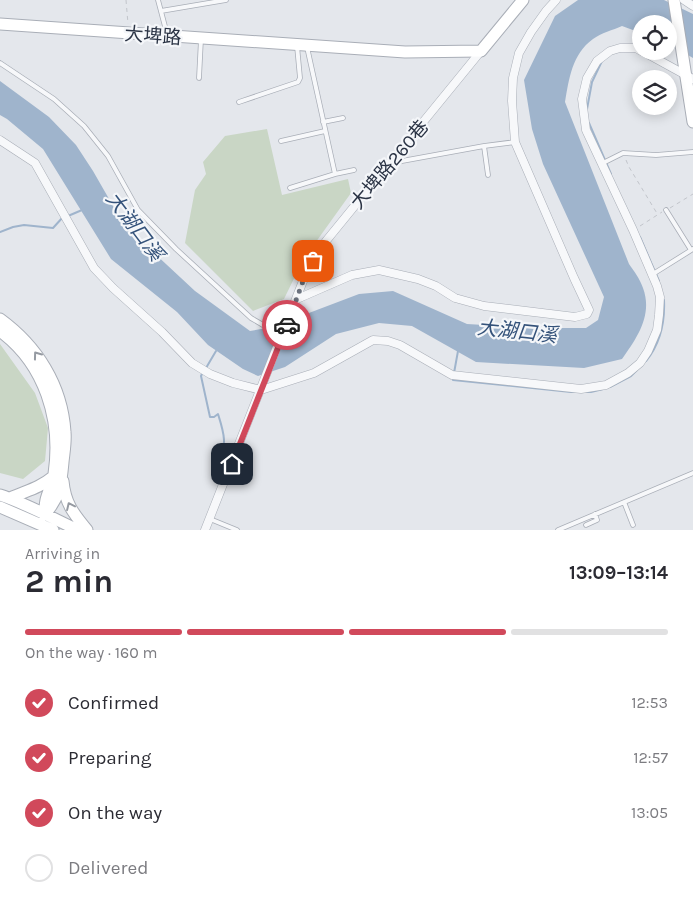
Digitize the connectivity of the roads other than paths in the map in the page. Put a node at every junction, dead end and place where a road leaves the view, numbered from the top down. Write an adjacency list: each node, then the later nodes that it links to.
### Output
1 (158, 0): 7 (lane)
2 (226, 0): 7 (lane)
3 (523, 0): 13 (street)
4 (556, 0): 25 (street)
5 (677, 1): 6 (street); 16 (street)
6 (693, 6)
7 (161, 11): 9 (lane)
8 (0, 24): 9 (street, 大埤路)
9 (167, 36): 10 (street, 大埤路)
10 (201, 39): 11 (street, 大埤路); 17 (lane)
11 (302, 44): 13 (street, 大埤路); 18 (lane); 20 (lane)
12 (632, 48): 29 (street)
13 (481, 51): 28 (street, 大埤路260巷)
14 (660, 60): 16 (street)
15 (0, 64): 38 (lane)
16 (687, 73): 21 (street)
17 (199, 78)
18 (239, 102)
19 (343, 118): 20 (lane)
20 (323, 122): 22 (lane)
21 (693, 122)
22 (326, 131): 24 (lane); 31 (lane)
23 (0, 140): 41 (street)
24 (281, 141)
25 (515, 142): 26 (lane); 37 (street)
26 (484, 146): 28 (lane); 32 (lane)
27 (693, 152): 29 (lane)
28 (389, 164): 37 (street, 大埤路260巷)
29 (601, 164): 36 (street)
30 (354, 170): 31 (lane)
31 (335, 174): 33 (lane)
32 (488, 175)
33 (290, 188)
34 (666, 210): 35 (lane)
35 (692, 249): 36 (lane)
36 (652, 275): 41 (street)
37 (297, 299): 38 (street, 大埤路260巷)
38 (289, 318): 41 (street, 大埤路260巷)
39 (0, 319): 43 (street, one-way to 39)
40 (0, 331): 43 (street)
41 (262, 387): 48 (street, 大埤路260巷)
42 (693, 473): 45 (lane)
43 (58, 476): 44 (street); 49 (street); 54 (street, one-way to 43)
44 (4, 494): 49 (street)
45 (624, 502): 47 (lane); 51 (lane)
46 (0, 507): 49 (street)
47 (595, 514): 50 (lane); 57 (lane)
48 (210, 519): 55 (street, 大埤路260巷); 56 (lane)
49 (40, 523): 52 (street); 53 (street)
50 (586, 525)
51 (633, 525)
52 (54, 530)
53 (78, 530)
54 (87, 530)
55 (206, 530)
56 (237, 530)
57 (558, 530)

